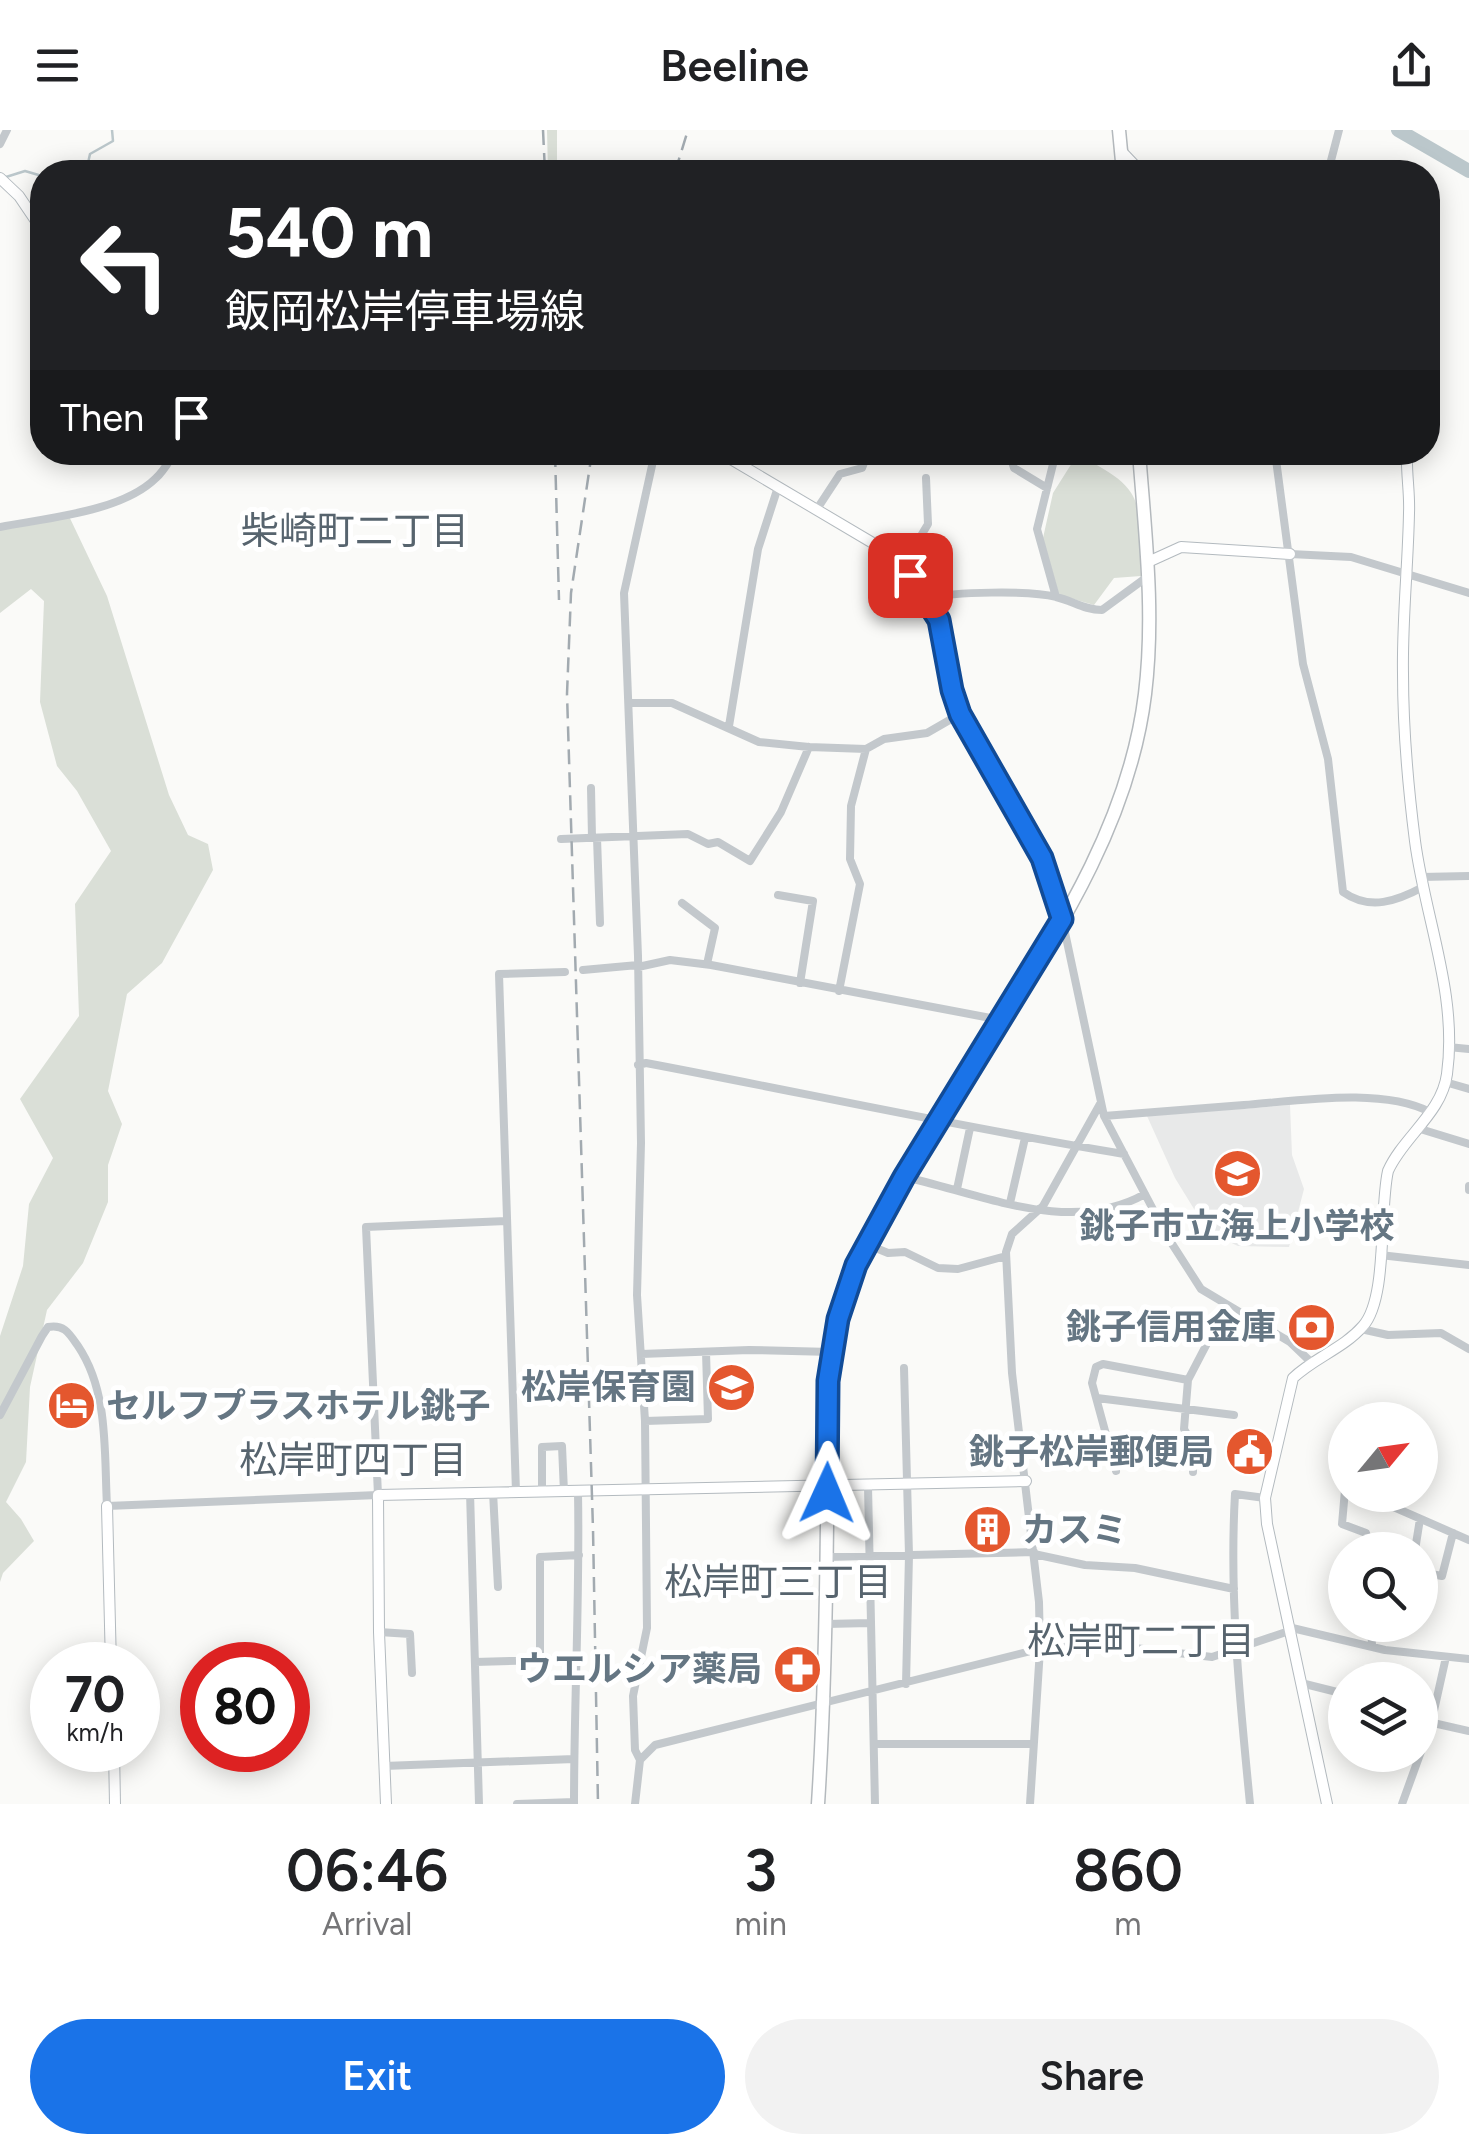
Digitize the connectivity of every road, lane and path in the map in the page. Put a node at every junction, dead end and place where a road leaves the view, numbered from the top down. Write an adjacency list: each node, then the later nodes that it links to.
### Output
1 (7, 130): 4 (street)
2 (1118, 130): 5 (highway)
3 (1339, 130): 8 (street)
4 (0, 144)
5 (1121, 150): 6 (highway); 7 (street)
6 (1121, 160)
7 (1130, 160)
8 (1331, 160)
9 (2, 179): 10 (street)
10 (30, 215)
11 (166, 465): 24 (street)
12 (652, 465): 32 (street)
13 (742, 465): 21 (street)
14 (863, 465): 23 (street)
15 (1013, 465): 22 (street)
16 (1053, 465): 22 (street)
17 (1141, 465): 27 (highway)
18 (1277, 465): 25 (street)
19 (1408, 465): 28 (street)
20 (926, 478): 26 (street)
21 (778, 486): 23 (street); 34 (street)
22 (1047, 488): 30 (street)
23 (817, 508): 26 (street)
24 (0, 527)
25 (1290, 554): 27 (street); 28 (street); 42 (street)
26 (902, 566): 31 (street)
27 (1148, 569): 30 (street); 45 (highway)
28 (1405, 571): 29 (street); 42 (street)
29 (1469, 592)
30 (1056, 597): 31 (street)
31 (926, 598): 33 (street)
32 (630, 702): 34 (street); 38 (street)
33 (960, 714): 36 (street); 45 (street)
34 (729, 726): 35 (street)
35 (809, 747): 36 (street); 38 (street)
36 (866, 749): 52 (street)
37 (591, 788): 39 (street)
38 (635, 836): 39 (street); 48 (street)
39 (594, 838): 40 (street); 46 (street)
40 (561, 839)
41 (1469, 876): 42 (street)
42 (1422, 882): 54 (street)
43 (778, 895): 51 (street)
44 (682, 903): 47 (street)
45 (1062, 919): 53 (highway); 59 (street)
46 (600, 922)
47 (707, 964): 48 (street); 51 (street)
48 (638, 966): 49 (street); 56 (street)
49 (584, 970)
50 (564, 972): 74 (street)
51 (800, 983): 52 (street)
52 (839, 991): 53 (street)
53 (1000, 1020): 62 (highway)
54 (1448, 1047): 55 (street); 57 (street)
55 (1469, 1049)
56 (638, 1064): 62 (street); 84 (street)
57 (1445, 1082): 58 (street); 60 (street)
58 (1469, 1089)
59 (1100, 1104): 61 (street); 67 (street)
60 (1430, 1112): 61 (street); 64 (street)
61 (1104, 1116): 68 (street)
62 (938, 1122): 63 (street); 69 (highway)
63 (970, 1128): 65 (street); 70 (street)
64 (1417, 1128): 66 (street); 76 (street)
65 (1025, 1138): 67 (street); 72 (street)
66 (1469, 1144)
67 (1074, 1146): 68 (street); 73 (street)
68 (1124, 1154): 71 (street)
69 (904, 1177): 70 (street); 75 (highway)
70 (958, 1189): 72 (street)
71 (1145, 1194): 73 (street); 79 (street)
72 (1010, 1203): 73 (street)
73 (1040, 1210): 77 (street)
74 (506, 1221): 102 (street); 106 (street)
75 (866, 1244): 77 (street); 83 (highway)
76 (1380, 1255): 78 (street); 80 (street)
77 (1006, 1256): 95 (street)
78 (1469, 1265)
79 (1226, 1307): 85 (street); 87 (street)
80 (1362, 1328): 81 (street); 85 (street)
81 (1469, 1349)
82 (706, 1352): 83 (street); 84 (street); 92 (street)
83 (832, 1352): 96 (highway)
84 (641, 1354): 92 (street)
85 (1312, 1363): 107 (street)
86 (904, 1368): 98 (street)
87 (1188, 1380): 88 (street); 89 (street)
88 (1096, 1398): 89 (street); 93 (street)
89 (1186, 1409): 91 (street); 94 (street)
90 (0, 1415): 108 (street)
91 (1234, 1415)
92 (645, 1421): 99 (street)
93 (1116, 1471)
94 (1193, 1472)
95 (1026, 1482): 98 (street); 116 (street)
96 (827, 1486): 97 (street); 99 (street); 120 (highway)
97 (868, 1486): 98 (street); 119 (street)
98 (908, 1486): 117 (street)
99 (646, 1489): 105 (street); 150 (street)
100 (470, 1492): 101 (street); 106 (street); 137 (street)
101 (493, 1492): 102 (street); 122 (street)
102 (516, 1492): 103 (street)
103 (542, 1492): 104 (street); 104 (street)
104 (564, 1492): 105 (street)
105 (578, 1493): 118 (street)
106 (378, 1495): 108 (street); 127 (street)
107 (1265, 1498): 123 (street); 126 (street)
108 (106, 1506): 128 (street)
109 (1343, 1512): 112 (street)
110 (1404, 1512): 111 (street)
111 (1420, 1519): 113 (street); 114 (street)
112 (1363, 1532)
113 (1418, 1532)
114 (1453, 1533): 115 (street); 121 (street)
115 (1469, 1540)
116 (1034, 1553): 117 (street); 123 (street); 131 (street)
117 (909, 1555): 119 (street); 140 (street)
118 (579, 1556): 135 (street); 136 (street)
119 (868, 1556): 120 (street); 124 (street)
120 (826, 1557): 125 (highway)
121 (1438, 1575)
122 (498, 1587)
123 (1234, 1589): 132 (street)
124 (870, 1623): 125 (street); 143 (street)
125 (826, 1624): 144 (highway)
126 (1288, 1629): 130 (street); 132 (street); 139 (street)
127 (379, 1632): 138 (street); 152 (street)
128 (110, 1642)
129 (1372, 1642): 130 (street)
130 (1372, 1646): 133 (street)
131 (1040, 1648): 132 (street); 140 (street); 148 (street)
132 (1236, 1651): 165 (street)
133 (1446, 1657): 134 (street); 142 (street)
134 (1469, 1659)
135 (540, 1660): 136 (street); 137 (street)
136 (575, 1660): 149 (street)
137 (475, 1662): 151 (street)
138 (412, 1673)
139 (1301, 1683): 141 (street); 156 (street)
140 (906, 1684): 143 (street)
141 (1328, 1690)
142 (1438, 1693)
143 (871, 1694): 144 (street); 147 (street)
144 (825, 1706): 150 (street); 162 (highway)
145 (1438, 1725): 146 (street)
146 (1469, 1731)
147 (875, 1744): 148 (street); 163 (street)
148 (1034, 1744): 164 (street)
149 (574, 1759): 151 (street); 155 (street)
150 (640, 1760): 161 (street)
151 (478, 1763): 152 (street); 159 (street)
152 (384, 1766): 158 (street)
153 (114, 1772): 157 (street)
154 (1414, 1772): 167 (street)
155 (574, 1803): 160 (street)
156 (1327, 1803): 166 (street)
157 (115, 1804)
158 (386, 1804)
159 (479, 1804)
160 (517, 1804)
161 (635, 1804)
162 (818, 1804)
163 (876, 1804)
164 (1030, 1804)
165 (1250, 1804)
166 (1318, 1804)
167 (1402, 1804)

